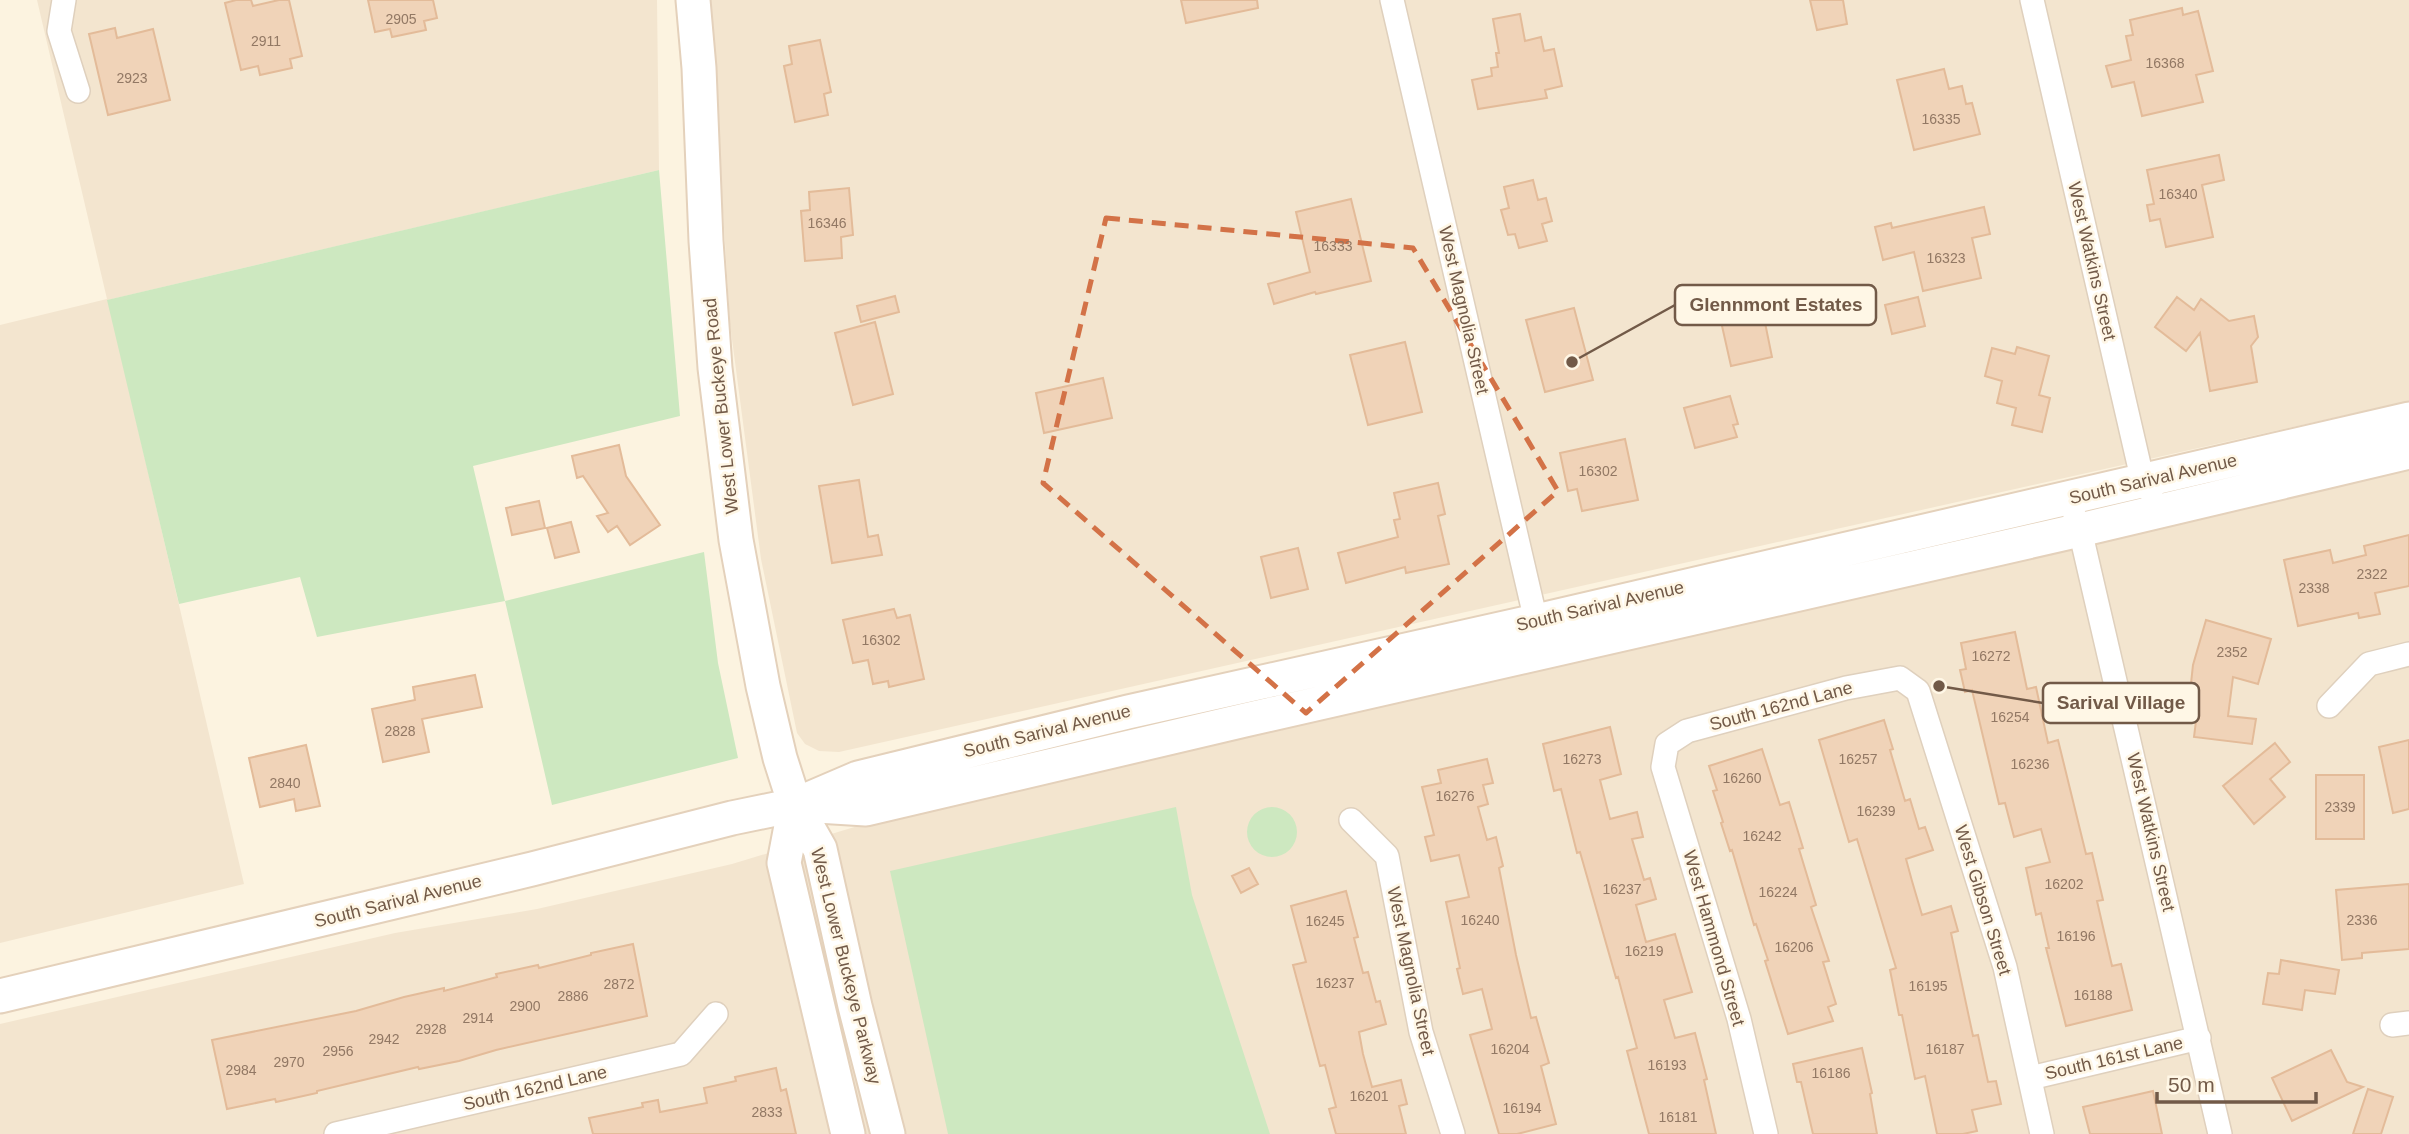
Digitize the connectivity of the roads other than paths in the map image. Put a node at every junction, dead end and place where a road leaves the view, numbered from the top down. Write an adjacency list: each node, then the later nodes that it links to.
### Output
1 (64, 0): 5 (street)
2 (693, 0): 17 (main road, West Lower Buckeye Road)
3 (1392, 0): 12 (street, West Magnolia Street)
4 (2032, 0): 8 (street, West Watkins Street)
5 (78, 91)
6 (2409, 419): 8 (main road, South Sarival Avenue)
7 (2409, 452): 10 (main road, South Sarival Avenue)
8 (2143, 482): 9 (main road, South Sarival Avenue); 10 (street)
9 (2053, 503): 11 (street, West Watkins Street); 12 (main road, South Sarival Avenue)
10 (2174, 507): 11 (main road, South Sarival Avenue)
11 (2080, 530): 12 (main road, South Sarival Avenue); 21 (street, West Watkins Street)
12 (1540, 636): 17 (main road, South Sarival Avenue)
13 (2409, 654): 15 (street)
14 (1900, 678): 16 (street, South 162nd Lane); 22 (street, West Gibson Street)
15 (2329, 705)
16 (1667, 744): 27 (street, West Hammond Street)
17 (796, 805): 19 (main road, South Sarival Avenue); 24 (main road, West Lower Buckeye Parkway); 25 (main road, West Lower Buckeye Parkway)
18 (1351, 820): 26 (street, West Magnolia Street)
19 (0, 996)
20 (716, 1014): 23 (street, South 162nd Lane)
21 (2199, 1038): 22 (street, South 161st Lane); 29 (street, West Watkins Street)
22 (2030, 1078): 28 (street, West Gibson Street)
23 (337, 1134)
24 (848, 1134)
25 (888, 1134)
26 (1453, 1134)
27 (1766, 1134)
28 (2042, 1134)
29 (2220, 1134)

